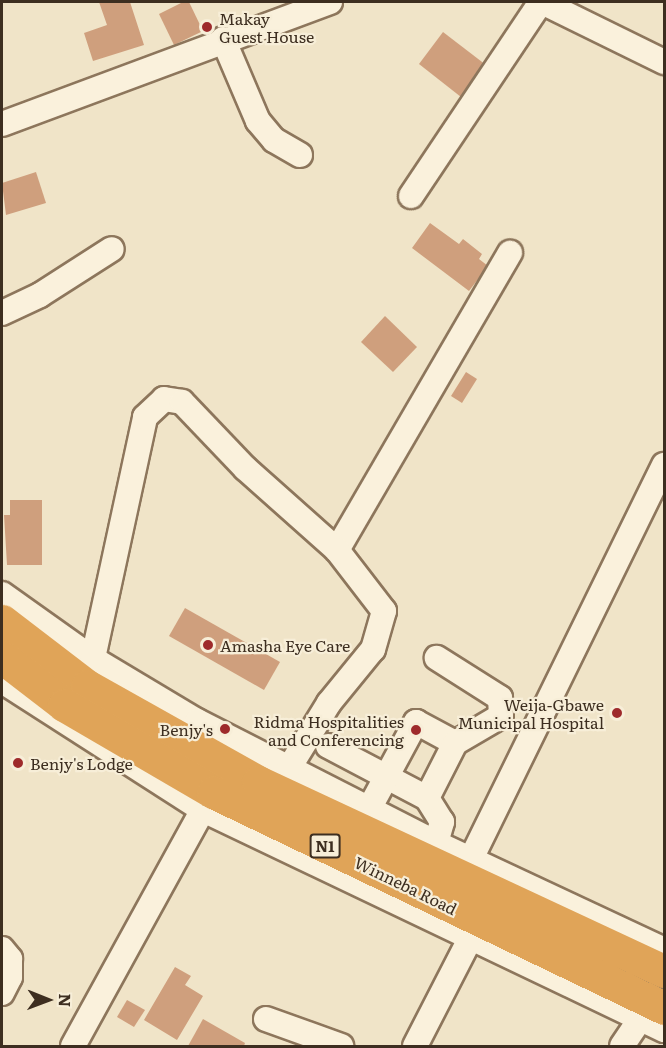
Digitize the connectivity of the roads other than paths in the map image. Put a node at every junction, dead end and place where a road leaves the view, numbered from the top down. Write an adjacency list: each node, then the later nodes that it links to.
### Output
1 (330, 2): 3 (street)
2 (542, 2): 4 (street); 7 (street)
3 (223, 39): 5 (street); 6 (street)
4 (664, 62)
5 (4, 117)
6 (300, 155)
7 (411, 196)
8 (112, 249): 10 (street)
9 (510, 253): 12 (street)
10 (2, 313)
11 (664, 465): 27 (street)
12 (337, 550): 17 (street); 21 (street)
13 (2, 594): 17 (street)
14 (2, 621): 17 (highway, Winneba Road / N1)
15 (2, 657): 33 (highway, Winneba Road / N1)
16 (437, 658): 19 (street)
17 (91, 673): 21 (street); 28 (highway, Winneba Road / N1)
18 (2, 681): 25 (street)
19 (455, 743): 22 (street); 23 (street)
20 (328, 746): 22 (street)
21 (289, 768): 24 (street)
22 (385, 777): 23 (street); 24 (street)
23 (427, 798): 26 (street)
24 (369, 809): 26 (street)
25 (203, 810): 29 (street); 38 (street)
26 (436, 843): 27 (street)
27 (471, 859): 28 (street)
28 (612, 937): 31 (street); 32 (highway, Winneba Road / N1)
29 (469, 941): 33 (street); 40 (street)
30 (2, 950): 34 (street)
31 (664, 950)
32 (664, 971)
33 (584, 982): 35 (highway, Winneba Road / N1)
34 (2, 993)
35 (652, 1013): 37 (street); 41 (street)
36 (266, 1019): 39 (street)
37 (664, 1030)
38 (73, 1047)
39 (340, 1047)
40 (415, 1047)
41 (622, 1047)

